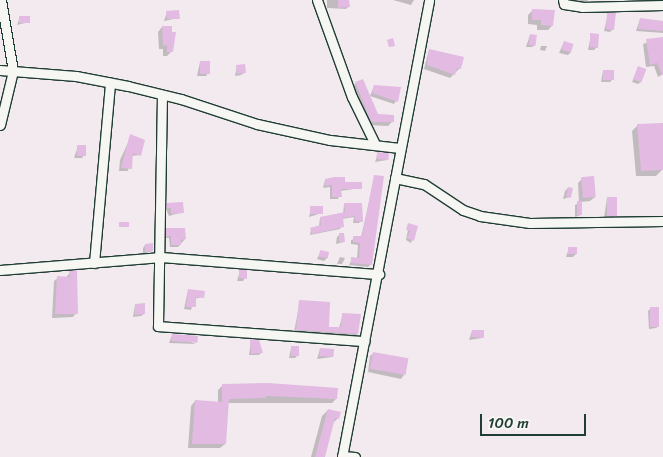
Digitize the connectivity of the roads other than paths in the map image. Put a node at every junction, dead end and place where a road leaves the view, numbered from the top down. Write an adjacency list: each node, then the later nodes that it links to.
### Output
1 (1, 0): 7 (street)
2 (317, 0): 11 (street)
3 (429, 0): 12 (street)
4 (564, 0): 5 (street)
5 (663, 5)
6 (0, 70): 7 (street)
7 (13, 71): 8 (street); 10 (street)
8 (110, 83): 9 (street); 16 (street)
9 (162, 95): 11 (street); 15 (street)
10 (0, 125)
11 (374, 142): 12 (street)
12 (400, 148): 13 (street)
13 (395, 178): 14 (street); 18 (street)
14 (663, 221)
15 (161, 257): 16 (street); 18 (street); 19 (street)
16 (94, 263): 17 (street)
17 (0, 270)
18 (379, 274): 19 (street)
19 (364, 341): 20 (street)
20 (342, 457): 21 (street)
21 (355, 457)

